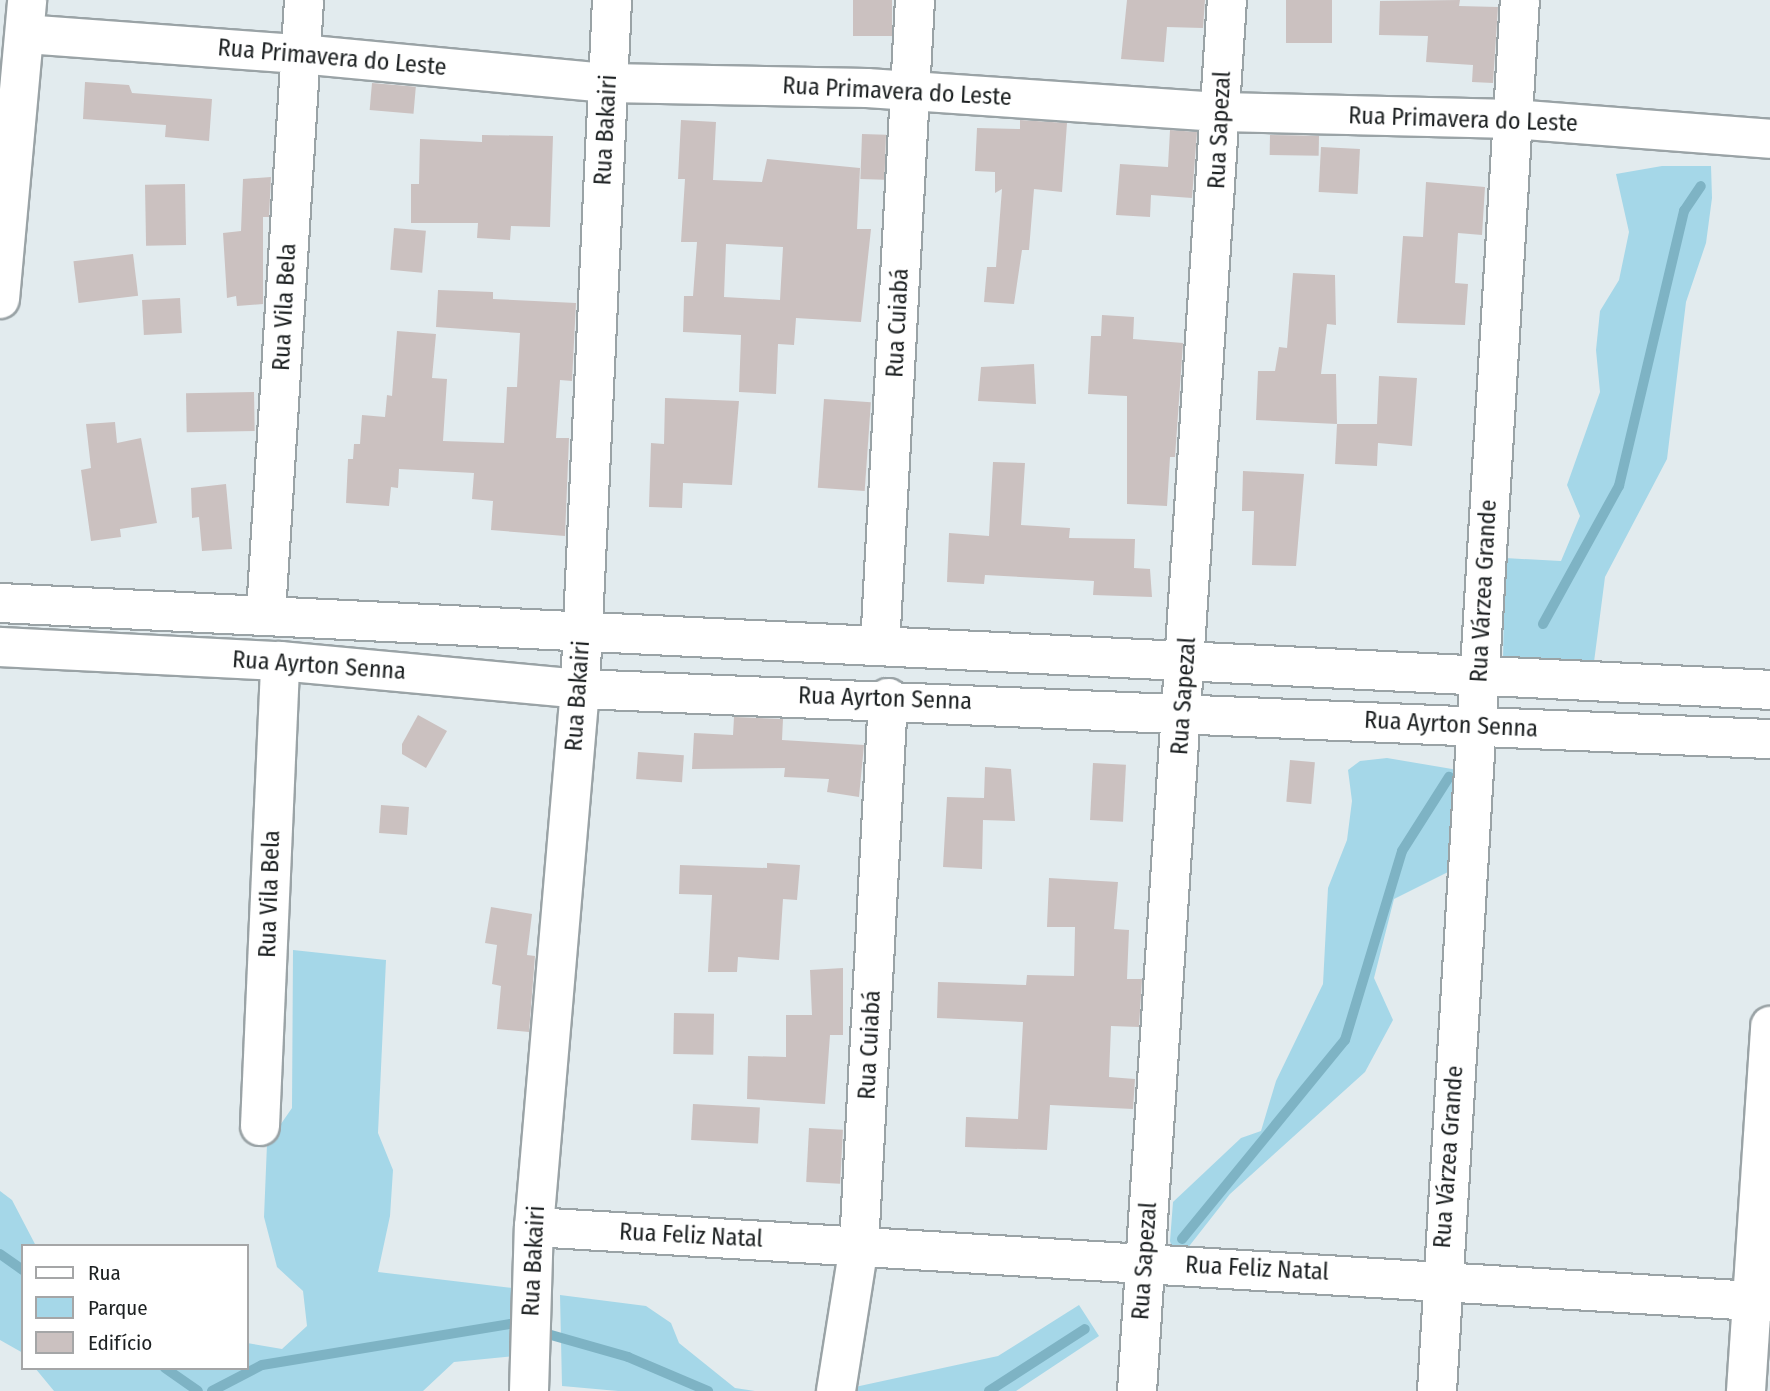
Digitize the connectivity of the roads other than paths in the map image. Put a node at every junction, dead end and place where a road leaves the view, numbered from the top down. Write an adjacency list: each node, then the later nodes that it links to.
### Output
1 (304, 0): 7 (street, Rua Vila Bela)
2 (612, 0): 8 (street, Rua Bakairi)
3 (915, 0): 9 (street, Rua Cuiabá)
4 (1227, 0): 10 (street, Rua Sapezal)
5 (1520, 0): 11 (street, Rua Várzea Grande)
6 (26, 17): 7 (street, Rua Primavera do Leste); 13 (street)
7 (300, 54): 8 (street, Rua Primavera do Leste); 15 (street, Rua Vila Bela)
8 (608, 83): 9 (street, Rua Primavera do Leste); 16 (street, Rua Bakairi)
9 (910, 91): 10 (street, Rua Primavera do Leste); 17 (street, Rua Cuiabá)
10 (1222, 112): 11 (street, Rua Primavera do Leste); 20 (street, Rua Sapezal)
11 (1512, 119): 12 (street, Rua Primavera do Leste); 21 (street, Rua Várzea Grande)
12 (1770, 139)
13 (0, 299)
14 (0, 603): 15 (street, Rua Ayrton Senna)
15 (266, 613): 16 (street, Rua Ayrton Senna)
16 (582, 635): 17 (street, Rua Ayrton Senna); 22 (street, Rua Bakairi)
17 (880, 646): 20 (street, Rua Ayrton Senna)
18 (0, 647): 19 (street, Rua Ayrton Senna)
19 (281, 661): 22 (street, Rua Ayrton Senna); 29 (street, Rua Vila Bela)
20 (1187, 661): 21 (street, Rua Ayrton Senna); 25 (street, Rua Sapezal)
21 (1479, 677): 23 (street, Rua Ayrton Senna); 26 (street, Rua Várzea Grande)
22 (580, 689): 24 (street, Rua Ayrton Senna); 30 (street, Rua Bakairi)
23 (1770, 690)
24 (888, 698): 25 (street, Rua Ayrton Senna); 31 (street, Rua Cuiabá)
25 (1183, 711): 26 (street, Rua Ayrton Senna); 32 (street, Rua Sapezal)
26 (1476, 727): 27 (street, Rua Ayrton Senna); 33 (street, Rua Várzea Grande)
27 (1770, 739)
28 (1770, 1026): 34 (street)
29 (260, 1126)
30 (534, 1227): 31 (street, Rua Feliz Natal); 35 (street, Rua Bakairi)
31 (859, 1246): 32 (street, Rua Feliz Natal); 36 (street, Rua Cuiabá)
32 (1144, 1263): 33 (street, Rua Feliz Natal); 37 (street, Rua Sapezal)
33 (1442, 1279): 34 (street, Rua Feliz Natal); 38 (street, Rua Várzea Grande)
34 (1760, 1302): 39 (street)
35 (529, 1391)
36 (836, 1391)
37 (1138, 1391)
38 (1437, 1391)
39 (1746, 1391)

